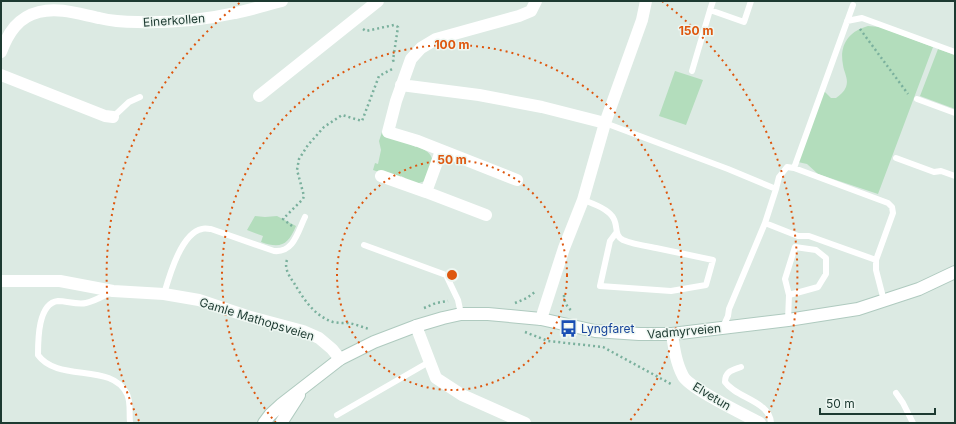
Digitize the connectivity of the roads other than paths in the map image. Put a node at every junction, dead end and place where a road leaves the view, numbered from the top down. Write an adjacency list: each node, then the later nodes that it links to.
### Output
1 (282, 1): 8 (street, Einerkollen)
2 (378, 1): 16 (street)
3 (536, 1): 15 (street)
4 (646, 1): 21 (street)
5 (713, 1): 9 (lane)
6 (751, 1): 9 (lane)
7 (853, 4): 10 (lane)
8 (64, 6): 11 (street, Einerkollen)
9 (710, 10): 13 (lane)
10 (847, 21): 12 (lane); 24 (lane)
11 (1, 52)
12 (955, 52)
13 (692, 71)
14 (1, 75): 20 (street)
15 (401, 85): 21 (street); 22 (street)
16 (259, 96)
17 (140, 97): 20 (lane)
18 (914, 99): 19 (lane)
19 (955, 113)
20 (113, 117)
21 (605, 123): 28 (lane); 30 (street)
22 (441, 151): 27 (street); 29 (street)
23 (896, 158): 26 (lane)
24 (794, 168): 28 (lane); 36 (lane)
25 (381, 176): 29 (street)
26 (955, 176)
27 (517, 180)
28 (776, 189): 33 (lane)
29 (426, 192): 31 (street)
30 (583, 200): 34 (lane); 44 (street)
31 (486, 215)
32 (305, 216): 40 (lane)
33 (765, 223): 36 (lane); 47 (lane)
34 (616, 233): 34 (lane)
35 (364, 245): 43 (lane)
36 (876, 260): 42 (lane)
37 (955, 272): 42 (street, Vadmyrveien)
38 (1, 281): 39 (street, Gamle Mathopsveien)
39 (113, 291): 40 (street, Gamle Mathopsveien); 55 (lane)
40 (164, 294): 49 (street, Gamle Mathopsveien)
41 (789, 295): 41 (lane); 45 (lane)
42 (884, 301): 45 (street, Vadmyrveien)
43 (461, 314): 44 (street, Vadmyrveien); 46 (street, Vadmyrveien)
44 (541, 319): 48 (street, Vadmyrveien)
45 (788, 320): 47 (street, Vadmyrveien)
46 (416, 326): 49 (street, Vadmyrveien); 50 (street)
47 (723, 327): 48 (street, Vadmyrveien)
48 (672, 334): 59 (street, Elvetun)
49 (340, 359): 52 (street, Vadmyrveien)
50 (429, 362): 54 (lane); 58 (street)
51 (741, 367): 60 (lane, Elvetun)
52 (306, 386): 56 (street, Vadmyrveien); 57 (street, Vadmyrveien)
53 (896, 393): 61 (lane)
54 (337, 416)
55 (130, 422)
56 (264, 423)
57 (281, 423)
58 (524, 423)
59 (760, 423)
60 (772, 423)
61 (913, 423)

